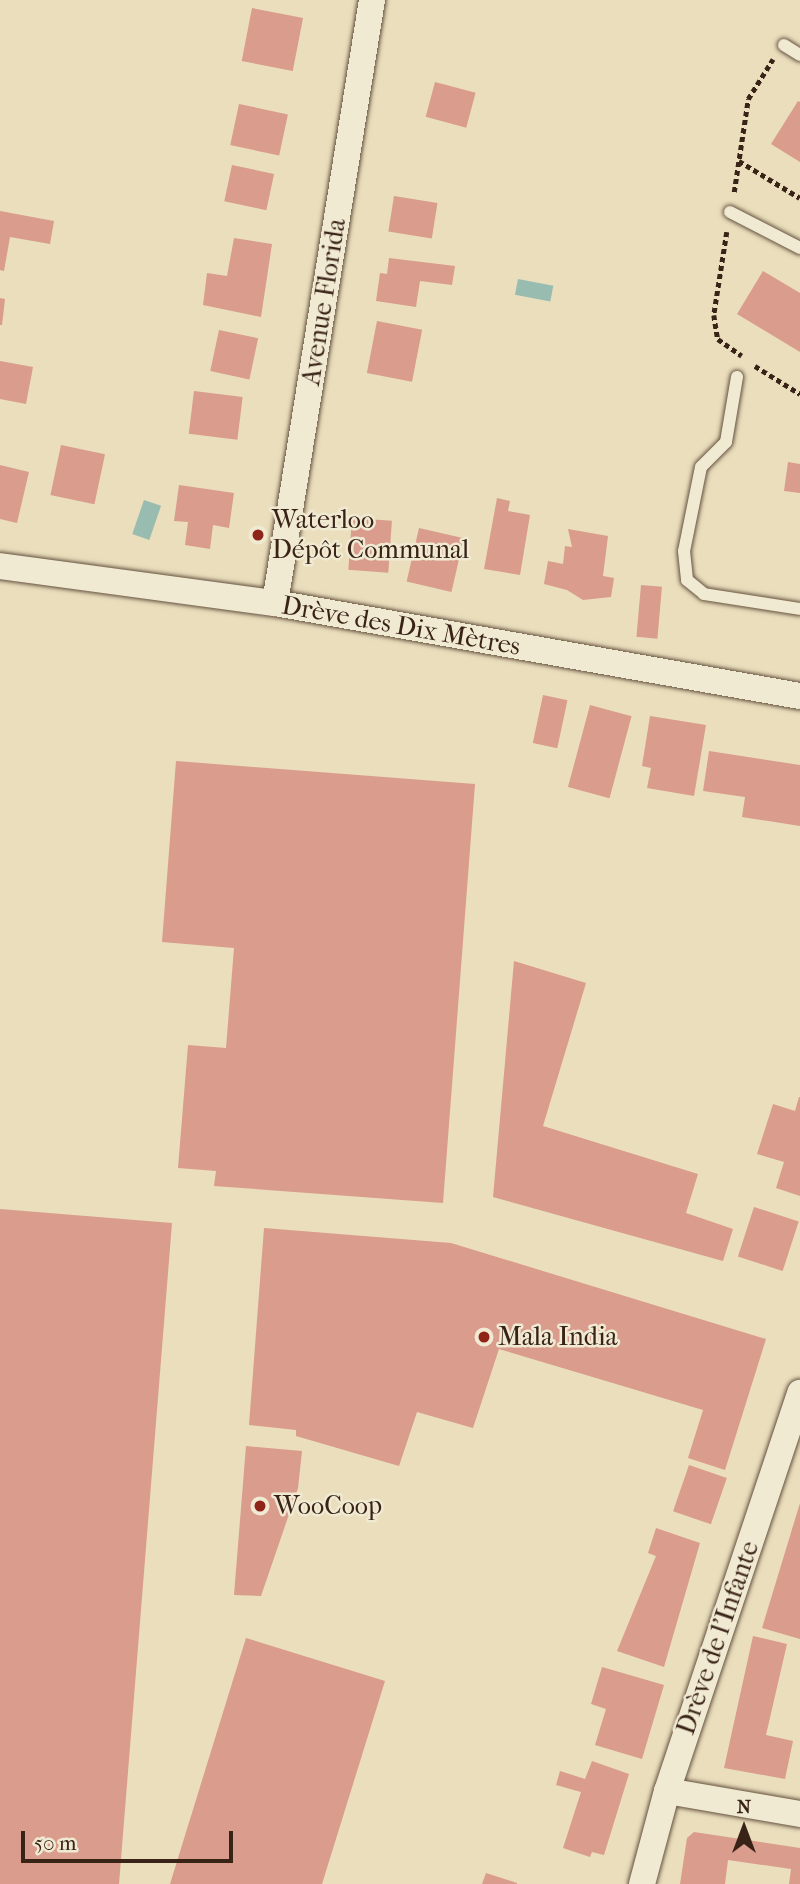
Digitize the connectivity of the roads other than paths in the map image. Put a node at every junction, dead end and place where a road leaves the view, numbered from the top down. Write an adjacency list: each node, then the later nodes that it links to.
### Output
1 (372, 0): 8 (street, Avenue Florida)
2 (784, 45): 3 (lane)
3 (800, 55)
4 (730, 212): 5 (lane)
5 (800, 248)
6 (737, 377): 9 (lane)
7 (0, 565): 8 (street, Drève des Dix Mètres)
8 (275, 603): 10 (street, Drève des Dix Mètres)
9 (800, 610)
10 (800, 696)
11 (800, 1393): 12 (street, Drève de l'Infante)
12 (667, 1791): 13 (street); 14 (street, Drève de l'Infante)
13 (800, 1814)
14 (642, 1884)

